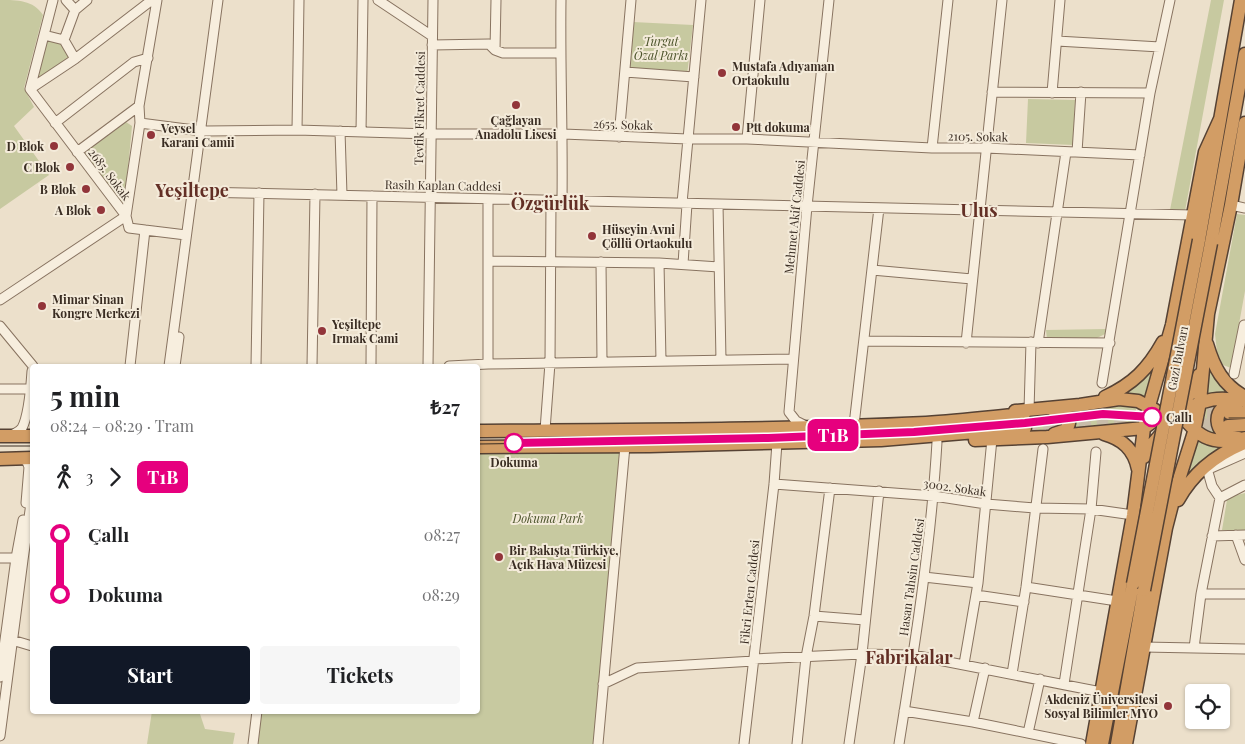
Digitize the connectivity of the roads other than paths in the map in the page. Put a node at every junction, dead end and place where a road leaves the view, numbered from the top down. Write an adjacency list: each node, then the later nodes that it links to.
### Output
1 (53, 0): 24 (street)
2 (66, 0): 23 (street)
3 (87, 0): 23 (street)
4 (152, 0): 33 (street)
5 (157, 0): 32 (street)
6 (218, 0): 47 (street)
7 (224, 0): 47 (street)
8 (300, 0): 46 (street)
9 (363, 0): 49 (street)
10 (378, 0): 26 (street)
11 (433, 0): 26 (street, Tevfik Fikret Caddesi)
12 (496, 0): 29 (street)
13 (561, 0): 30 (street)
14 (631, 0): 34 (street)
15 (701, 0): 35 (street)
16 (760, 0): 54 (street)
17 (829, 0): 55 (street, Mehmet Akif Caddesi)
18 (948, 0): 56 (street)
19 (1002, 0): 37 (street)
20 (1060, 0): 27 (street)
21 (1170, 0): 28 (street)
22 (1241, 0): 42 (highway, Gazi Bulvarı)
23 (75, 10): 25 (street)
24 (44, 35): 25 (street); 36 (street)
25 (64, 40): 33 (street)
26 (432, 40): 29 (street); 50 (street, Tevfik Fikret Caddesi)
27 (1057, 41): 28 (street); 39 (street)
28 (1160, 47): 40 (street)
29 (495, 50): 30 (street)
30 (561, 53): 51 (street)
31 (1245, 54): 84 (highway, Gazi Bulvarı)
32 (148, 58): 41 (street); 43 (street)
33 (75, 59): 36 (street)
34 (625, 72): 35 (street); 52 (street)
35 (694, 77): 53 (street)
36 (30, 89): 43 (street, 2685. Sokak)
37 (992, 92): 39 (street); 57 (street)
38 (1081, 92): 39 (street); 40 (street); 60 (street)
39 (1052, 93)
40 (1150, 93): 61 (street)
41 (140, 106): 44 (street); 58 (street)
42 (1220, 118): 81 (highway); 84 (highway, Gazi Bulvarı)
43 (55, 123): 58 (street, 2685. Sokak)
44 (140, 123): 47 (street, 2655. Sokak); 80 (street)
45 (1245, 123): 73 (highway)
46 (297, 130): 47 (street, 2655. Sokak); 48 (street, 2655. Sokak)
47 (204, 131): 62 (street); 83 (street)
48 (340, 131): 49 (street, 2655. Sokak); 65 (street)
49 (361, 132): 50 (street, 2655. Sokak)
50 (431, 134): 51 (street, 2655. Sokak); 67 (street, Tevfik Fikret Caddesi)
51 (563, 134): 52 (street, 2655. Sokak); 70 (street)
52 (619, 137): 53 (street, 2655. Sokak)
53 (688, 139): 54 (street, 2655. Sokak); 71 (street)
54 (747, 139): 55 (street, 2655. Sokak)
55 (814, 143): 56 (street, 2105. Sokak); 74 (street, Mehmet Akif Caddesi)
56 (932, 148): 57 (street, 2105. Sokak)
57 (986, 148): 59 (street, 2105. Sokak); 77 (street)
58 (78, 152): 80 (street, 2685. Sokak)
59 (1066, 152): 60 (street, 2105. Sokak); 78 (street)
60 (1077, 152): 61 (street, 2105. Sokak)
61 (1140, 154): 79 (street)
62 (198, 192): 63 (street, Rasih Kaplan Caddesi); 111 (street)
63 (259, 193): 64 (street, Rasih Kaplan Caddesi); 112 (street)
64 (315, 194): 65 (street, Rasih Kaplan Caddesi); 113 (street)
65 (342, 195): 66 (street, Rasih Kaplan Caddesi)
66 (372, 196): 67 (street, Rasih Kaplan Caddesi); 114 (street)
67 (430, 197): 68 (street, Rasih Kaplan Caddesi); 115 (street, Tevfik Fikret Caddesi)
68 (488, 199): 69 (street, Rasih Kaplan Caddesi); 86 (street)
69 (551, 200): 70 (street, Rasih Kaplan Caddesi); 85 (street)
70 (562, 200): 71 (street, Rasih Kaplan Caddesi)
71 (684, 203): 72 (street, Rasih Kaplan Caddesi); 89 (street)
72 (718, 204): 74 (street, Rasih Kaplan Caddesi); 90 (street)
73 (1231, 205): 76 (street); 97 (highway)
74 (807, 206): 75 (street, Rasih Kaplan Caddesi); 102 (street, Mehmet Akif Caddesi)
75 (879, 208): 77 (street, Rasih Kaplan Caddesi); 91 (street)
76 (1245, 208)
77 (979, 210): 78 (street, Rasih Kaplan Caddesi); 92 (street)
78 (1058, 212): 79 (street, Rasih Kaplan Caddesi); 99 (street)
79 (1131, 213): 81 (street, Rasih Kaplan Caddesi); 101 (street)
80 (126, 216): 82 (street, 2685. Sokak); 93 (street)
81 (1193, 216): 95 (highway)
82 (145, 230): 83 (street); 109 (street)
83 (186, 235): 110 (street)
84 (1205, 242): 180 (highway, Gazi Bulvarı, bridge)
85 (550, 260): 86 (street); 87 (street); 107 (street)
86 (489, 261): 117 (street)
87 (601, 262): 88 (street); 106 (street)
88 (660, 263): 89 (street); 104 (street)
89 (683, 264): 90 (street)
90 (719, 267): 103 (street)
91 (872, 270): 92 (street); 98 (street)
92 (972, 279): 100 (street)
93 (0, 300)
94 (1245, 323): 119 (street)
95 (1172, 325): 118 (highway); 126 (highway)
96 (0, 326): 108 (street)
97 (1205, 337): 105 (highway); 124 (highway)
98 (864, 341): 100 (street); 133 (street)
99 (1035, 342): 100 (street); 101 (street); 131 (street)
100 (966, 343)
101 (1110, 343): 120 (street)
102 (793, 359): 103 (street); 134 (street, Mehmet Akif Caddesi)
103 (721, 360): 104 (street)
104 (661, 361): 106 (street)
105 (1203, 361): 125 (highway); 129 (highway)
106 (602, 362): 107 (street)
107 (550, 363): 117 (street); 136 (street)
108 (31, 364)
109 (130, 364)
110 (169, 364)
111 (175, 364)
112 (256, 364)
113 (312, 364)
114 (371, 364)
115 (428, 364)
116 (480, 364): 117 (street)
117 (488, 364)
118 (1160, 368): 127 (highway); 129 (highway)
119 (1234, 374)
120 (1102, 383)
121 (0, 389): 122 (street)
122 (30, 389)
123 (30, 397): 140 (street)
124 (1245, 400): 125 (highway); 142 (highway)
125 (1200, 402): 129 (highway); 139 (highway)
126 (1091, 404): 127 (highway); 128 (highway)
127 (1149, 406): 132 (highway); 135 (highway)
128 (1042, 408): 131 (highway); 143 (highway)
129 (1178, 411): 132 (highway); 139 (highway)
130 (1245, 413): 142 (highway)
131 (1026, 417): 133 (highway); 145 (highway)
132 (1164, 423): 135 (highway); 155 (highway); 157 (highway)
133 (854, 425): 134 (highway)
134 (809, 427): 136 (highway)
135 (1144, 428): 138 (highway); 157 (highway)
136 (544, 430): 137 (highway)
137 (480, 431)
138 (1096, 432): 143 (highway); 157 (highway)
139 (1194, 432): 142 (highway); 155 (highway)
140 (6, 435): 141 (highway)
141 (30, 436)
142 (1245, 436): 156 (highway)
143 (1047, 437): 144 (highway)
144 (992, 439): 146 (highway); 166 (street)
145 (881, 440): 146 (highway); 147 (highway)
146 (937, 442): 164 (street, Hasan Tahsin Caddesi)
147 (777, 443): 148 (highway); 159 (street, Fikri Erten Caddesi)
148 (625, 446): 149 (highway); 204 (street)
149 (480, 447)
150 (1043, 449): 168 (street)
151 (1096, 452): 169 (street)
152 (1245, 453): 156 (street)
153 (27, 458): 154 (highway); 158 (street)
154 (0, 459)
155 (1184, 465): 171 (highway)
156 (1207, 467): 165 (street); 171 (highway)
157 (1140, 468): 170 (highway)
158 (30, 476)
159 (774, 484): 161 (street, 3002. Sokak); 198 (street, Fikri Erten Caddesi)
160 (1245, 485): 165 (street)
161 (830, 488): 163 (street, 3002. Sokak); 187 (street)
162 (30, 490): 175 (street)
163 (879, 492): 164 (street, 3002. Sokak); 188 (street)
164 (934, 496): 166 (street, 3002. Sokak); 177 (street, Hasan Tahsin Caddesi)
165 (1220, 498): 173 (street)
166 (986, 504): 168 (street, 3002. Sokak); 178 (street)
167 (30, 506): 189 (street)
168 (1034, 508): 169 (street, 3002. Sokak); 179 (street)
169 (1091, 509): 170 (street, 3002. Sokak); 184 (street)
170 (1133, 515): 185 (highway)
171 (1166, 528): 192 (highway)
172 (1240, 535): 173 (street); 176 (street)
173 (1212, 536): 181 (street)
174 (0, 558): 175 (street)
175 (16, 558): 189 (street)
176 (1245, 560)
177 (924, 577): 178 (street); 196 (street, Hasan Tahsin Caddesi)
178 (978, 583): 183 (street)
179 (1026, 587): 184 (street); 186 (street)
180 (1138, 587): 220 (highway, Gazi Bulvarı); 221 (highway, Gazi Bulvarı)
181 (1201, 594): 182 (street); 193 (street)
182 (1245, 594)
183 (976, 595): 186 (street); 199 (street)
184 (1077, 595): 185 (street); 205 (street)
185 (1117, 601): 206 (highway)
186 (1024, 602): 201 (street)
187 (814, 616): 188 (street); 197 (street)
188 (865, 620): 195 (street)
189 (7, 622): 190 (street); 202 (street)
190 (12, 640): 191 (street); 211 (street)
191 (30, 645)
192 (1144, 647): 193 (street); 222 (highway)
193 (1194, 648): 194 (street)
194 (1245, 649)
195 (862, 654): 196 (street); 197 (street); 216 (street)
196 (913, 655): 199 (street); 207 (street, Hasan Tahsin Caddesi)
197 (806, 657): 198 (street); 215 (street)
198 (754, 660): 204 (street); 214 (street, Fikri Erten Caddesi)
199 (964, 664): 200 (street)
200 (985, 668): 201 (street); 209 (street)
201 (1012, 674): 203 (street)
202 (0, 677)
203 (1040, 679): 205 (street); 210 (street)
204 (603, 684): 213 (street)
205 (1064, 684): 206 (street)
206 (1101, 692): 219 (highway)
207 (904, 711): 209 (street); 217 (street, Hasan Tahsin Caddesi)
208 (256, 714): 212 (street)
209 (973, 722): 210 (street)
210 (1028, 734): 218 (street)
211 (0, 736)
212 (253, 744)
213 (598, 744)
214 (744, 744)
215 (797, 744)
216 (848, 744)
217 (899, 744)
218 (1081, 744)
219 (1092, 744)
220 (1102, 744)
221 (1117, 744)
222 (1126, 744)

